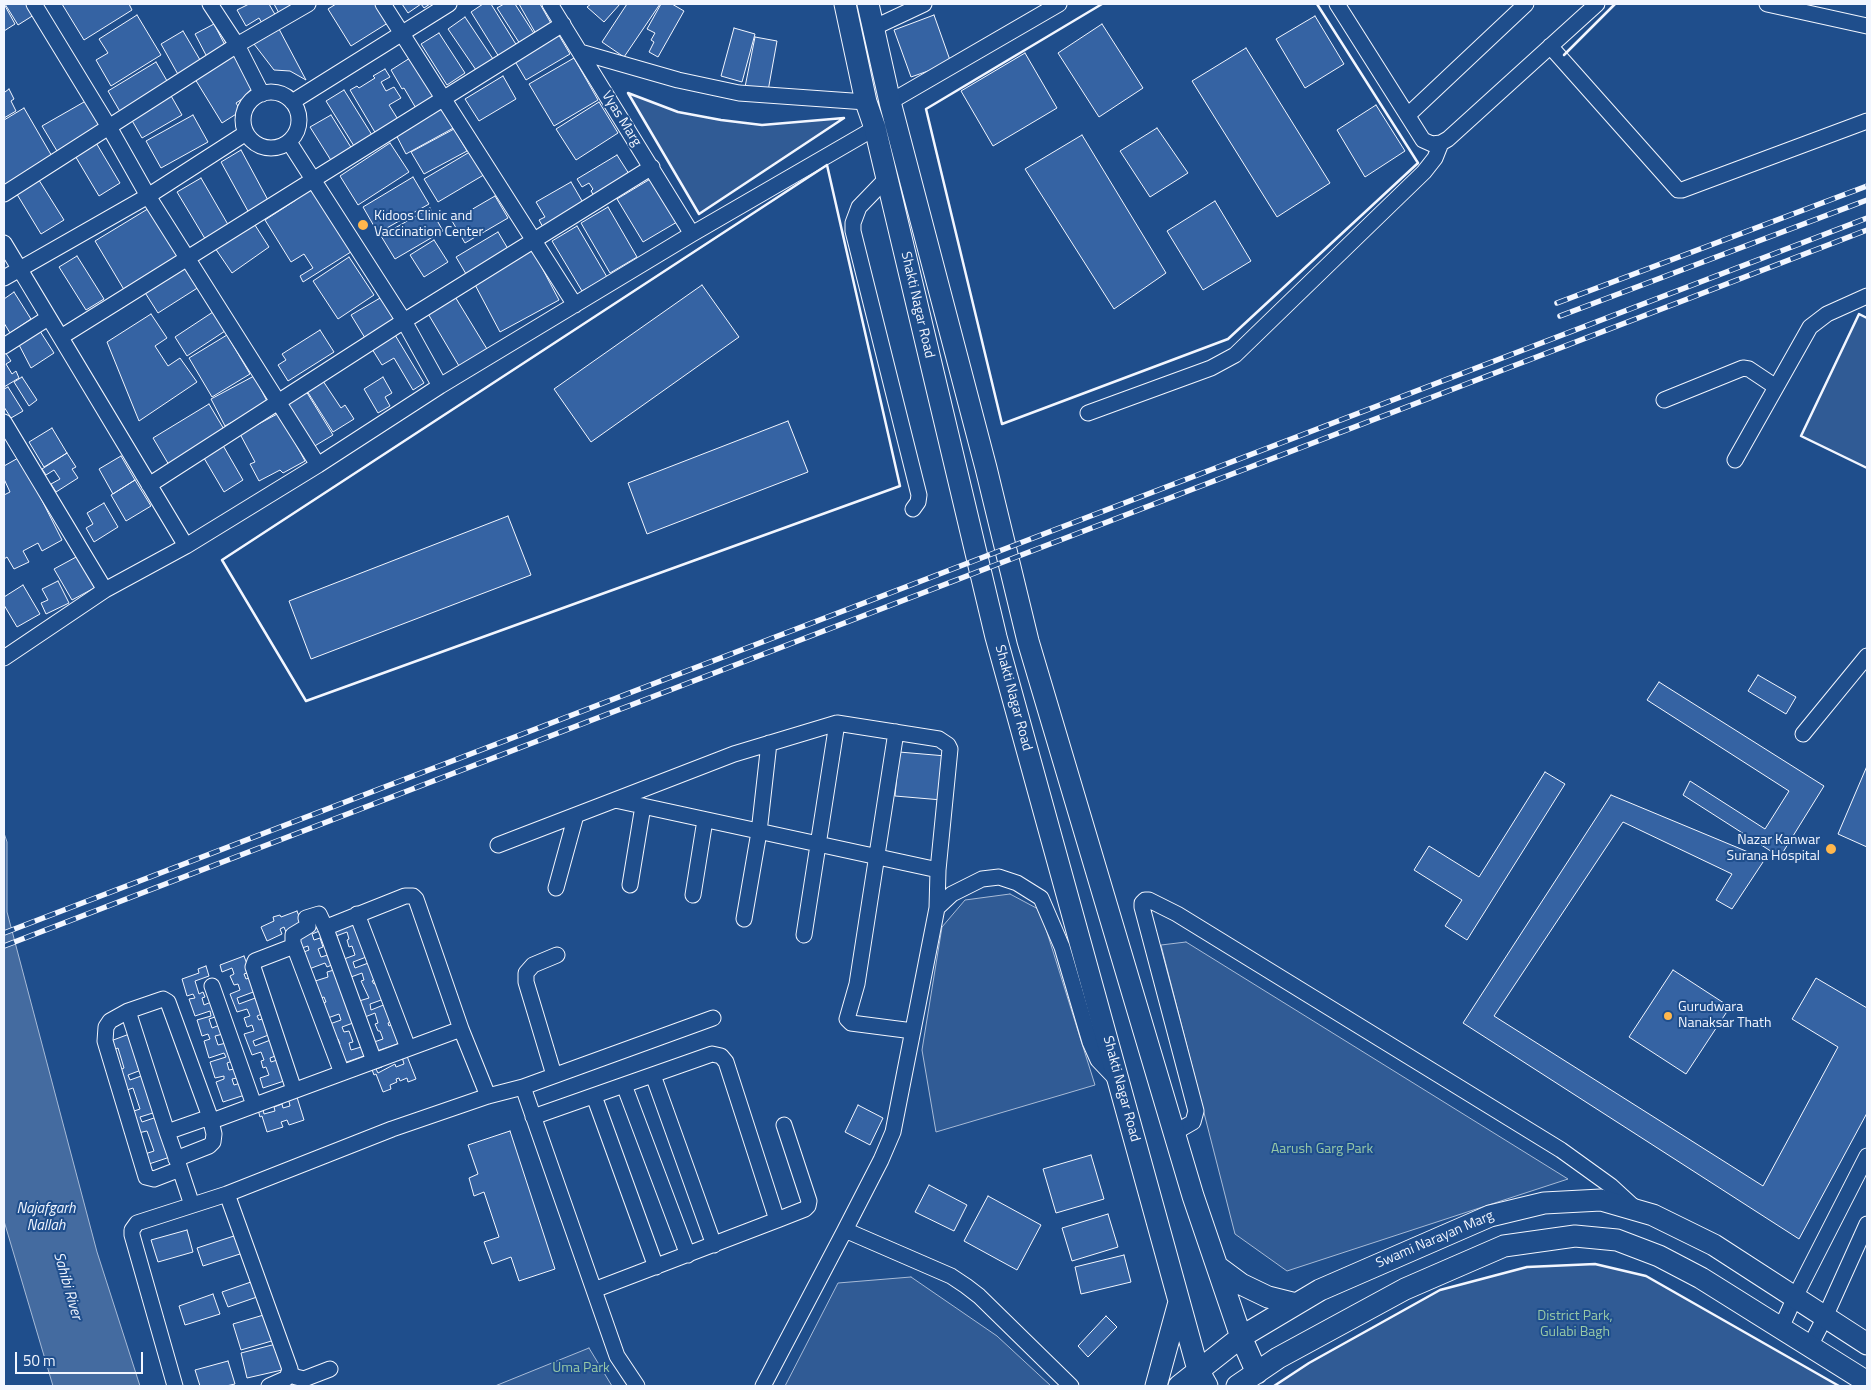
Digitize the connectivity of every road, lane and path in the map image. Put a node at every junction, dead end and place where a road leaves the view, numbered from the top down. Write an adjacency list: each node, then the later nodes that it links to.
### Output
1 (34, 4): 29 (street)
2 (210, 4): 19 (street)
3 (308, 4): 19 (street)
4 (383, 4): 18 (street)
5 (449, 4): 18 (street)
6 (550, 4): 15 (street, Vyas Marg)
7 (845, 4): 25 (street, Shakti Nagar Road)
8 (868, 4): 17 (street, Shakti Nagar Road)
9 (924, 4): 17 (street)
10 (1058, 4): 26 (street)
11 (1337, 4): 27 (street)
12 (1526, 4): 27 (street)
13 (1766, 4): 16 (street)
14 (1592, 5): 20 (street)
15 (563, 24): 21 (street, Vyas Marg); 23 (street)
16 (1867, 26)
17 (873, 28): 26 (street, Shakti Nagar Road)
18 (402, 32): 23 (street); 24 (street)
19 (237, 44): 22 (street); 29 (street)
20 (1550, 46): 28 (street); 33 (street)
21 (580, 52): 25 (street); 34 (street, Vyas Marg)
22 (262, 94): 24 (street); 31 (street)
23 (443, 99): 36 (street); 40 (street)
24 (292, 102): 32 (street)
25 (866, 102): 30 (street, Shakti Nagar Road)
26 (890, 102): 109 (street, Shakti Nagar Road)
27 (1408, 115): 33 (street)
28 (1867, 121)
29 (109, 127): 37 (street); 38 (street)
30 (875, 128): 35 (street, Shakti Nagar Road); 39 (street)
31 (246, 133): 32 (street); 38 (street)
32 (289, 142): 36 (street)
33 (1441, 143): 55 (street)
34 (652, 167): 39 (street, Vyas Marg); 40 (street)
35 (887, 178): 60 (street); 98 (street, Shakti Nagar Road)
36 (314, 179): 42 (street); 48 (street)
37 (4, 194)
38 (148, 196): 42 (street); 43 (street)
39 (692, 234): 46 (street)
40 (535, 241): 46 (street); 48 (street)
41 (4, 243): 43 (street)
42 (187, 258): 49 (street); 54 (street)
43 (19, 269): 44 (street); 47 (street)
44 (4, 278)
45 (1867, 296): 52 (street)
46 (575, 306): 51 (street)
47 (48, 318): 49 (street); 50 (street)
48 (404, 321): 51 (street); 54 (street)
49 (61, 337): 59 (street)
50 (4, 346)
51 (440, 386): 58 (street)
52 (1776, 387): 53 (street); 57 (street)
53 (1664, 400)
54 (278, 403): 58 (street); 59 (street)
55 (1088, 413)
56 (4, 422): 62 (street)
57 (1735, 460)
58 (318, 465): 61 (street)
59 (149, 485): 61 (street)
60 (913, 509)
61 (186, 546): 62 (street)
62 (105, 590): 64 (street)
63 (1867, 656): 67 (street)
64 (4, 658)
65 (837, 723): 66 (street); 68 (street); 75 (street)
66 (896, 732): 76 (street); 77 (street)
67 (1803, 734)
68 (768, 743): 69 (street); 73 (street)
69 (615, 800): 70 (street); 71 (street)
70 (643, 806): 72 (street); 78 (street)
71 (576, 815): 74 (street); 79 (street)
72 (705, 820): 73 (street); 80 (street)
73 (758, 832): 75 (street); 83 (street)
74 (498, 845)
75 (818, 845): 76 (street); 85 (street)
76 (877, 857): 77 (street); 92 (street)
77 (938, 870): 81 (street)
78 (630, 886)
79 (556, 888)
80 (694, 894)
81 (937, 908): 92 (street); 98 (street)
82 (358, 914): 84 (street); 91 (street); 93 (street)
83 (744, 919)
84 (326, 930): 86 (street); 94 (street)
85 (804, 935)
86 (294, 946): 95 (street); 101 (street)
87 (557, 955): 97 (street)
88 (212, 986): 104 (street)
89 (128, 1011): 106 (street); 108 (street); 111 (street)
90 (713, 1018): 97 (street)
91 (461, 1029): 93 (street); 102 (street)
92 (913, 1031): 117 (street)
93 (408, 1048): 94 (street)
94 (374, 1061): 95 (street)
95 (342, 1073): 101 (street)
96 (653, 1075): 99 (street); 115 (street); 118 (street)
97 (554, 1076): 100 (street)
98 (1120, 1084): 124 (street, Shakti Nagar Road)
99 (624, 1085): 103 (street); 119 (street)
100 (523, 1087): 102 (street); 105 (street)
101 (294, 1090): 104 (street)
102 (488, 1096): 112 (street)
103 (594, 1096): 105 (street); 120 (street)
104 (254, 1105): 106 (street)
105 (534, 1117): 122 (street)
106 (211, 1119): 108 (street); 111 (street)
107 (784, 1125): 115 (street)
108 (167, 1132): 111 (street)
109 (1174, 1133): 114 (street); 121 (street, Shakti Nagar Road)
110 (1867, 1156): 123 (street)
111 (178, 1164): 113 (street)
112 (227, 1194): 113 (street); 132 (street)
113 (192, 1205): 136 (street)
114 (1639, 1211): 123 (street, Swami Narayan Marg); 125 (street, Swami Narayan Marg)
115 (776, 1220): 118 (street)
116 (1867, 1224): 126 (street)
117 (845, 1230): 139 (street); 140 (street)
118 (714, 1245): 119 (street)
119 (688, 1255): 120 (street)
120 (656, 1267): 122 (street)
121 (1218, 1267): 125 (street); 128 (street, Shakti Nagar Road)
122 (594, 1290): 138 (street)
123 (1795, 1297): 126 (street, Swami Narayan Marg); 127 (street)
124 (1179, 1300): 134 (street, Shakti Nagar Road); 141 (street)
125 (1296, 1304): 128 (street, Swami Narayan Marg)
126 (1825, 1317): 129 (street, Swami Narayan Marg); 130 (street)
127 (1781, 1328): 130 (street); 133 (street)
128 (1241, 1337): 133 (street, Shakti Nagar Road); 134 (street, Swami Narayan Marg)
129 (1867, 1344)
130 (1810, 1346): 135 (street)
131 (330, 1369): 132 (street)
132 (289, 1373): 137 (street)
133 (1258, 1373): 143 (street)
134 (1202, 1378): 142 (street, Swami Narayan Marg)
135 (1867, 1382)
136 (175, 1386)
137 (269, 1386)
138 (637, 1386)
139 (763, 1386)
140 (1071, 1386)
141 (1156, 1386)
142 (1179, 1386)
143 (1237, 1386)

